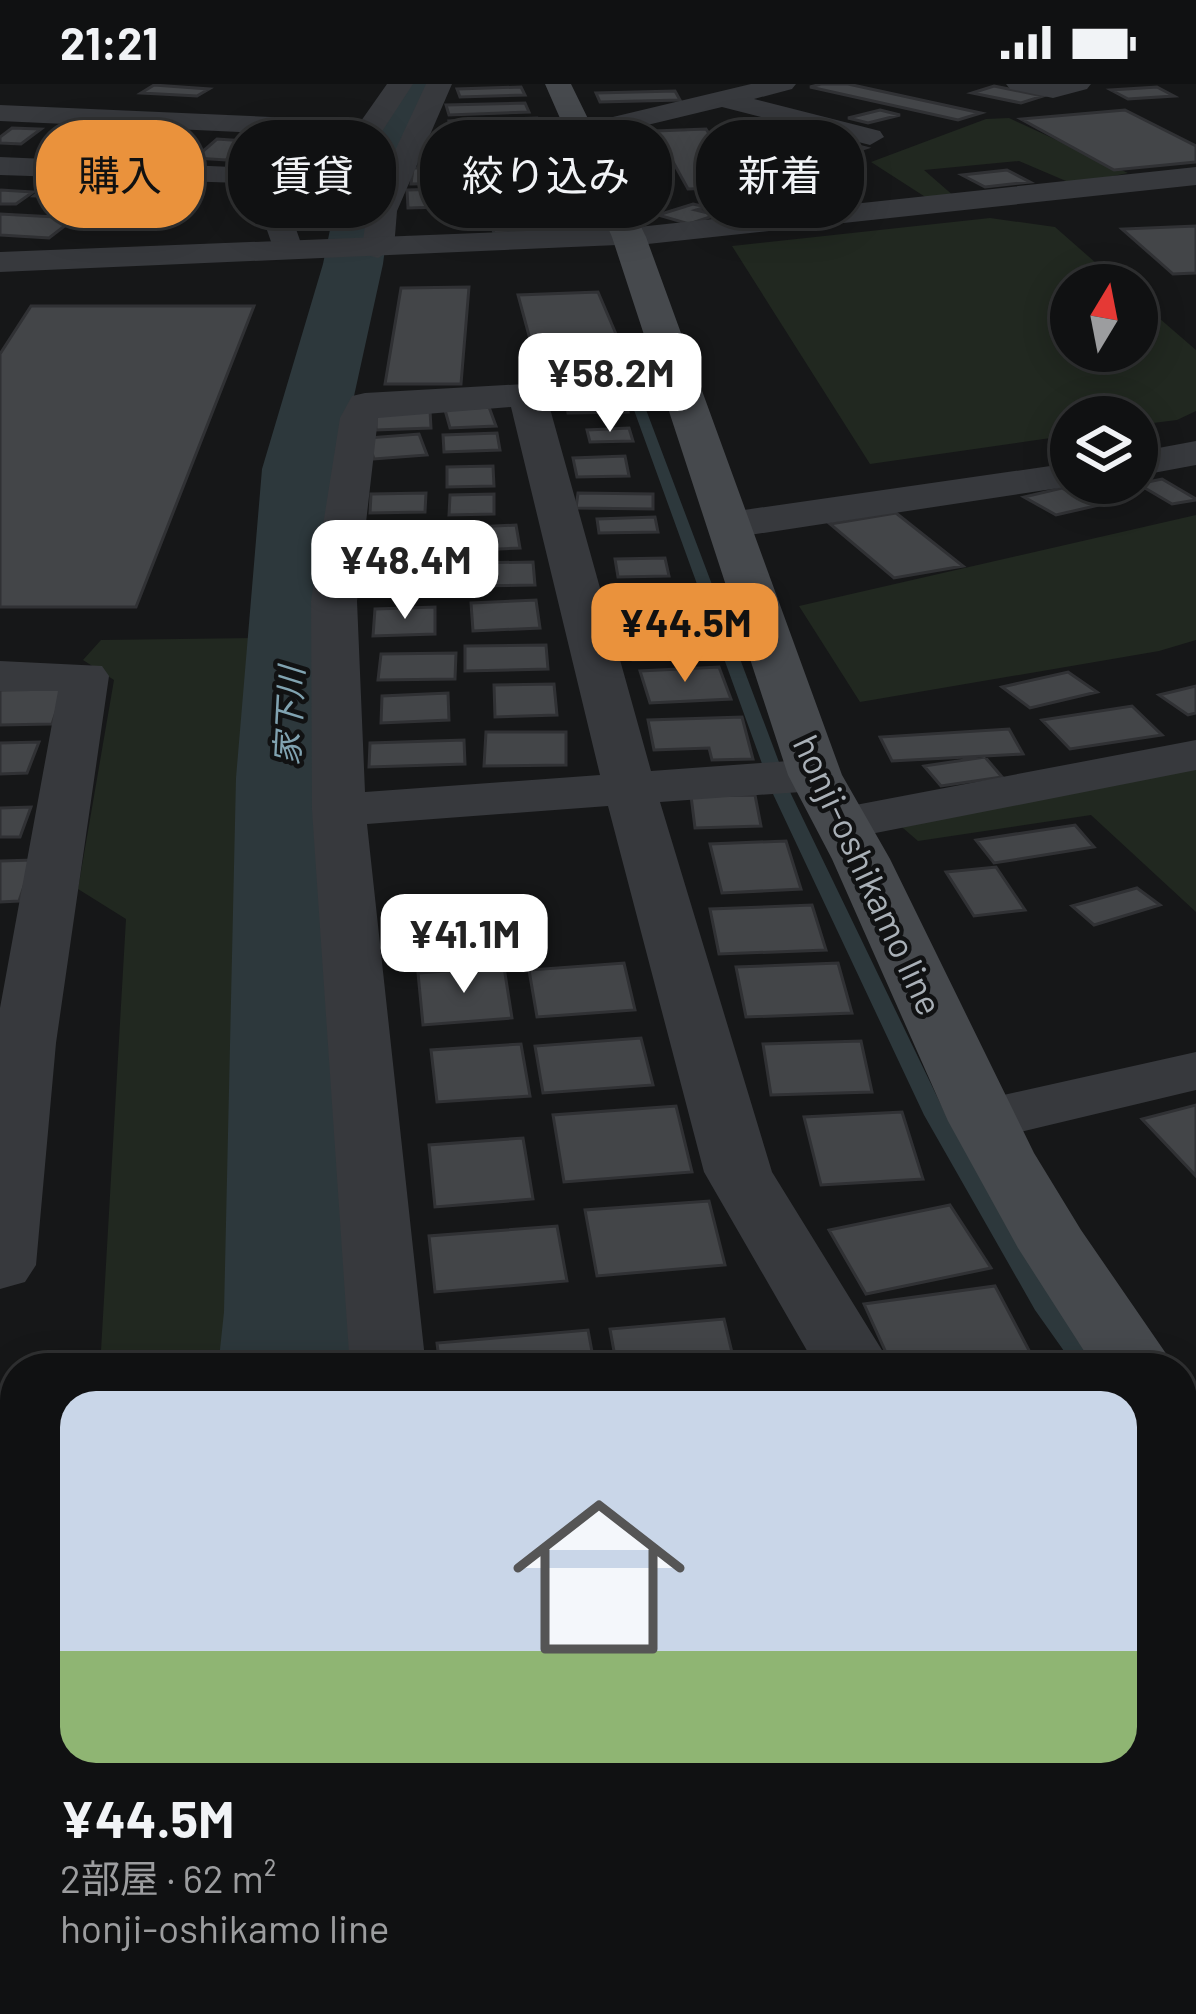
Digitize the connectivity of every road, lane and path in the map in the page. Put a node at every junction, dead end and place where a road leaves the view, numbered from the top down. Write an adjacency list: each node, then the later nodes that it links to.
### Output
1 (56, 84): 11 (street)
2 (400, 84): 16 (street)
3 (439, 84): 28 (street)
4 (558, 84): 14 (main road, honji-oshikamo line)
5 (783, 84): 10 (street)
6 (1019, 84): 8 (street)
7 (1113, 84): 8 (street)
8 (1075, 90)
9 (237, 97): 13 (street)
10 (721, 99): 15 (street); 17 (street)
11 (4, 113): 12 (street)
12 (155, 120)
13 (201, 120)
14 (575, 120)
15 (635, 120)
16 (204, 122)
17 (870, 137)
18 (0, 166): 19 (street)
19 (228, 173)
20 (1196, 176): 23 (street)
21 (0, 179): 22 (street)
22 (228, 184)
23 (864, 212)
24 (280, 228): 29 (street)
25 (625, 228): 27 (main road, honji-oshikamo line)
26 (713, 228): 27 (street)
27 (629, 237): 28 (street); 31 (main road, honji-oshikamo line)
28 (378, 248): 29 (street)
29 (287, 249): 30 (street)
30 (0, 262)
31 (682, 386): 32 (street); 36 (main road, honji-oshikamo line)
32 (526, 394): 40 (street); 41 (street)
33 (1196, 453): 34 (street)
34 (1158, 460)
35 (1050, 479): 36 (street)
36 (730, 526): 39 (main road, honji-oshikamo line)
37 (0, 676): 43 (street)
38 (1196, 755): 42 (street)
39 (815, 775): 40 (street); 42 (main road, honji-oshikamo line)
40 (630, 789): 41 (street); 48 (street)
41 (339, 810): 47 (street)
42 (845, 823): 45 (main road, honji-oshikamo line)
43 (12, 1027): 46 (street)
44 (1196, 1071): 45 (street)
45 (982, 1120): 49 (main road, honji-oshikamo line)
46 (0, 1264)
47 (387, 1353)
48 (847, 1353)
49 (1126, 1353)

